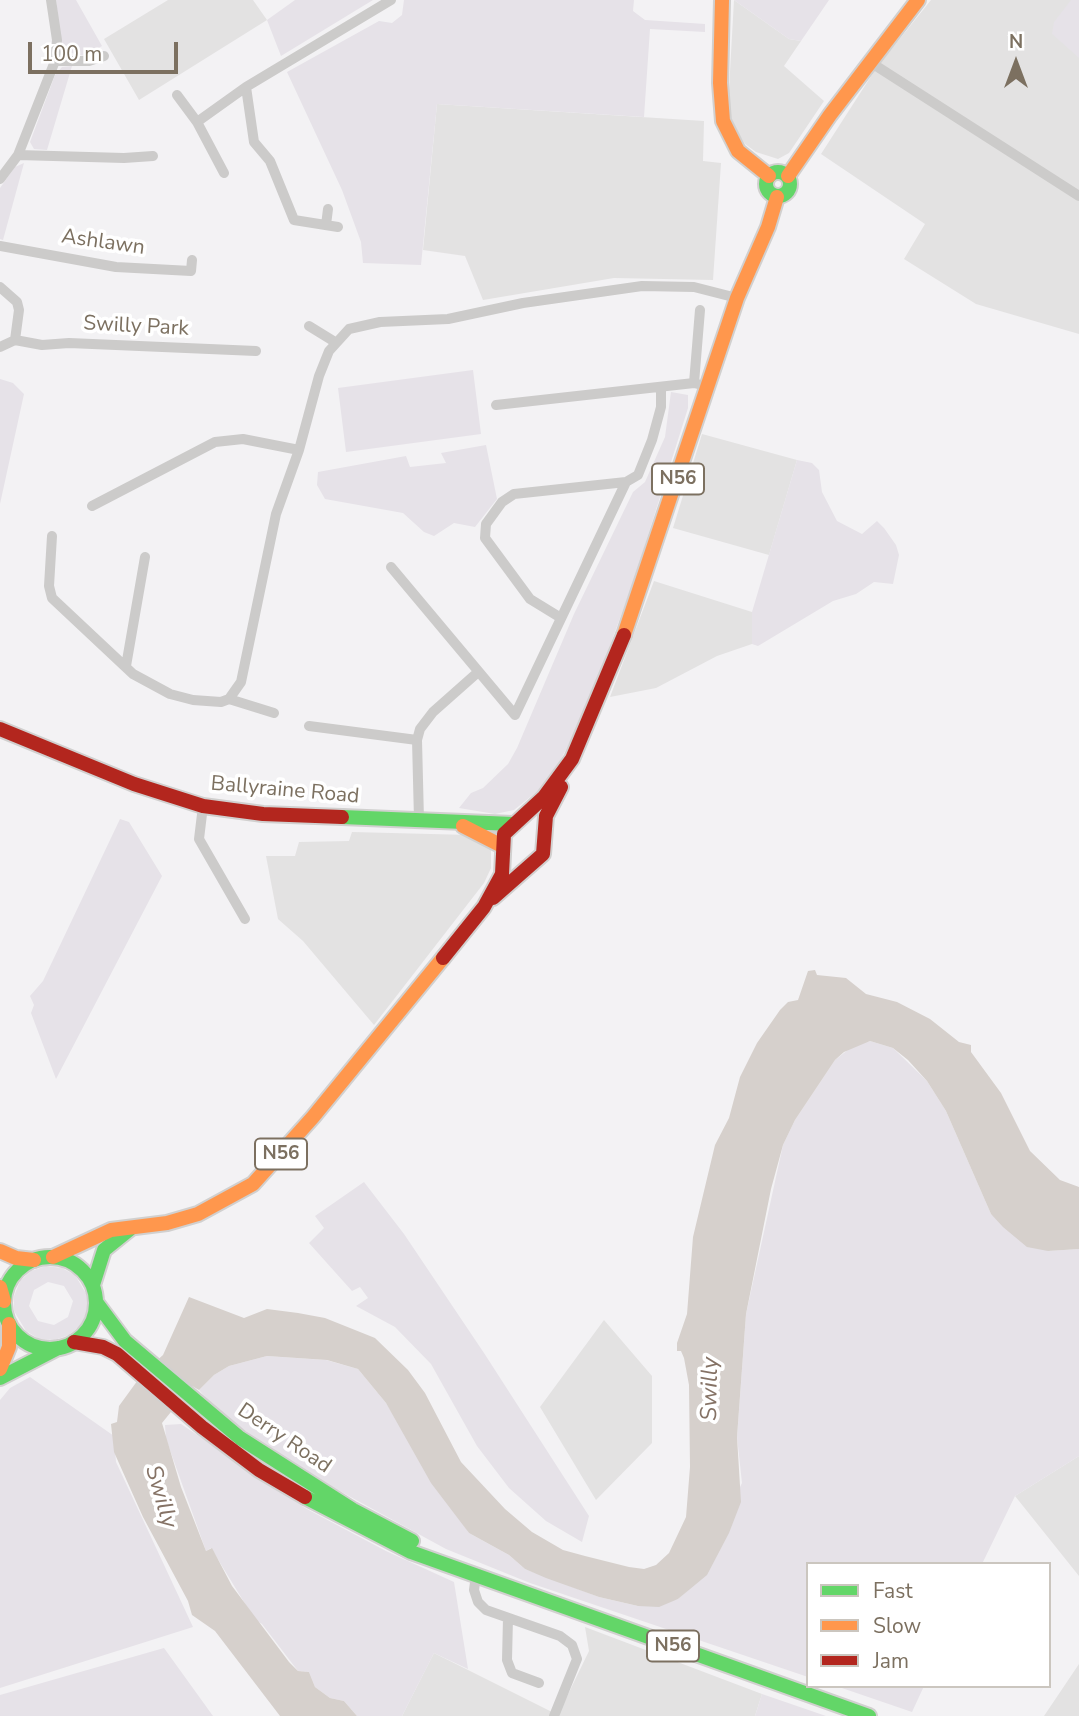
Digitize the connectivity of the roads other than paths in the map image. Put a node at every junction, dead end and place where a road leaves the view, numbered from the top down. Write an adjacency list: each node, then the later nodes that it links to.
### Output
1 (51, 0): 6 (street)
2 (391, 0): 8 (street)
3 (722, 0): 14 (main road)
4 (918, 0): 7 (main road)
5 (104, 56): 6 (street)
6 (55, 61): 11 (street)
7 (870, 61): 15 (main road); 17 (street)
8 (246, 87): 10 (street); 19 (street)
9 (177, 95): 10 (street)
10 (197, 122): 13 (street)
11 (18, 155): 12 (street); 16 (street)
12 (153, 156)
13 (225, 167)
14 (769, 176): 15 (main road); 18 (main road)
15 (788, 176): 18 (main road, N56)
16 (0, 179)
17 (1079, 196)
18 (777, 197): 23 (main road, N56)
19 (328, 209)
20 (0, 246): 21 (street, Ashlawn)
21 (192, 260)
22 (0, 287): 26 (street)
23 (737, 298): 27 (street); 30 (main road, N56)
24 (699, 310): 30 (street)
25 (309, 326): 27 (street)
26 (15, 340): 28 (street); 29 (street, Swilly Park)
27 (335, 342): 33 (street)
28 (0, 347)
29 (256, 351)
30 (701, 384): 31 (street); 47 (main road, N56)
31 (661, 387): 32 (street); 34 (street)
32 (496, 405)
33 (299, 450): 35 (street); 42 (street)
34 (626, 482): 39 (street); 39 (street)
35 (92, 506)
36 (52, 536): 40 (street)
37 (145, 557): 40 (street)
38 (391, 567): 41 (street)
39 (561, 618): 41 (street)
40 (126, 666): 42 (street)
41 (477, 673): 46 (street)
42 (229, 699): 43 (street)
43 (274, 713)
44 (309, 726): 46 (street)
45 (0, 729): 48 (main road, Ballyraine Road)
46 (417, 740): 49 (street)
47 (572, 758): 51 (main road, N56); 52 (main road, N56)
48 (203, 806): 49 (main road, Ballyraine Road); 56 (street)
49 (419, 820): 50 (main road, Ballyraine Road)
50 (456, 822): 51 (main road, Ballyraine Road); 53 (main road)
51 (514, 823): 52 (main road); 53 (main road, N56)
52 (544, 835): 54 (main road, N56)
53 (503, 849): 54 (main road); 55 (main road, N56)
54 (534, 862): 55 (main road, N56)
55 (484, 906): 57 (main road, N56)
56 (245, 919)
57 (132, 1228): 59 (main road, N56); 61 (main road, N56)
58 (0, 1251): 60 (main road)
59 (53, 1257): 60 (main road, N56); 61 (main road)
60 (34, 1260): 62 (main road)
61 (93, 1285): 63 (main road, N56)
62 (2, 1294): 64 (main road)
63 (96, 1302): 65 (main road); 67 (main road, Derry Road / N56)
64 (9, 1324): 66 (main road); 68 (main road)
65 (75, 1342): 66 (main road); 67 (main road, Derry Road / N56)
66 (58, 1348): 69 (main road)
67 (141, 1365): 70 (main road, Derry Road / N56)
68 (0, 1369)
69 (0, 1378)
70 (476, 1575): 71 (street); 74 (main road, Derry Road / N56)
71 (508, 1618): 72 (street); 73 (street)
72 (539, 1683)
73 (554, 1716)
74 (869, 1716)

